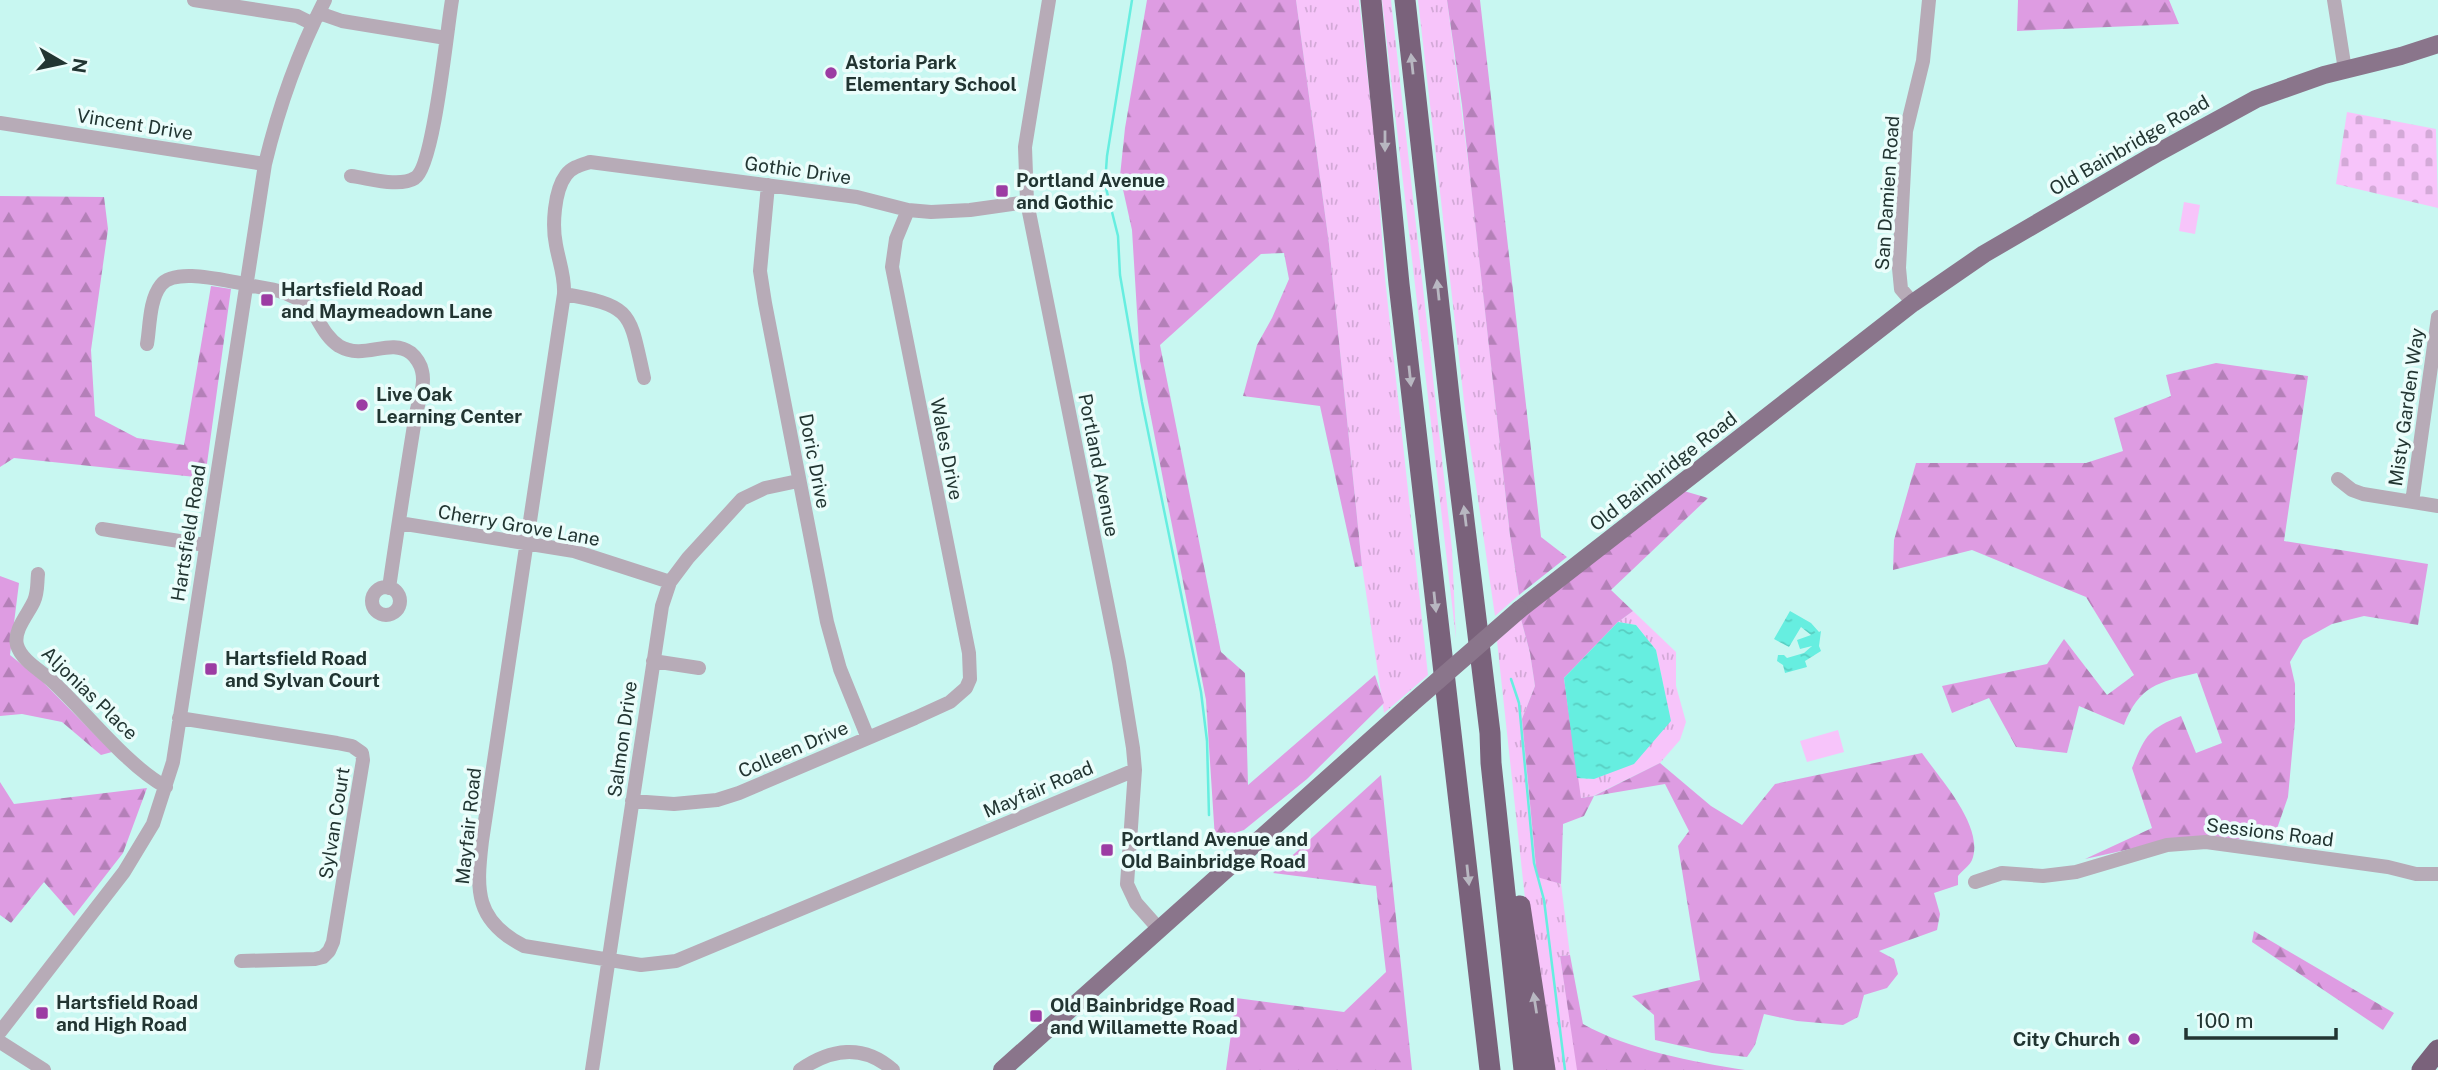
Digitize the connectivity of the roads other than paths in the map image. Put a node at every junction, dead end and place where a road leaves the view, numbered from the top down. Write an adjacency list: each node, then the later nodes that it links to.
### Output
1 (194, 0): 8 (street)
2 (452, 0): 9 (street)
3 (1049, 0): 17 (street, Portland Avenue)
4 (1371, 0): 50 (highway, one-way to 50)
5 (1405, 0): 40 (highway, one-way to 5)
6 (1929, 0): 21 (street, San Damien Road)
7 (2334, 0): 11 (street)
8 (319, 12): 9 (street); 13 (street, Hartsfield Road)
9 (446, 38): 15 (street)
10 (2438, 44): 11 (main road, Old Bainbridge Road)
11 (2345, 70): 21 (main road, Old Bainbridge Road)
12 (0, 123): 13 (street, Vincent Drive)
13 (265, 164): 19 (street, Hartsfield Road)
14 (566, 174): 16 (street, Gothic Drive); 20 (street, Mayfair Road)
15 (351, 176)
16 (768, 185): 18 (street, Gothic Drive); 26 (street, Doric Drive)
17 (1027, 202): 18 (street, Gothic Drive); 42 (street, Portland Avenue)
18 (908, 210): 38 (street, Wales Drive)
19 (246, 285): 23 (street); 29 (street); 32 (street, Hartsfield Road)
20 (564, 294): 24 (street); 31 (street, Mayfair Road)
21 (1913, 303): 47 (main road, Old Bainbridge Road, bridge)
22 (2438, 317): 27 (street, Misty Garden Way)
23 (147, 344)
24 (644, 378)
25 (2338, 479): 27 (street)
26 (798, 481): 34 (street, Salmon Drive); 41 (street, Doric Drive)
27 (2412, 502): 28 (street)
28 (2438, 506)
29 (399, 523): 31 (street, Cherry Grove Lane); 35 (street)
30 (102, 529): 32 (street)
31 (527, 543): 34 (street, Cherry Grove Lane); 48 (street, Mayfair Road)
32 (205, 545): 39 (street, Hartsfield Road)
33 (38, 574): 43 (street, Aljonias Place)
34 (670, 582): 36 (street, Salmon Drive)
35 (389, 588)
36 (653, 661): 37 (street); 44 (street, Salmon Drive)
37 (699, 668)
38 (961, 695): 41 (street, Colleen Drive)
39 (179, 718): 43 (street, Hartsfield Road); 49 (street, Sylvan Court)
40 (1490, 733): 61 (highway); 62 (highway, one-way to 40)
41 (868, 738): 44 (street, Colleen Drive)
42 (1135, 770): 47 (street, Portland Avenue); 48 (street, Mayfair Road)
43 (166, 787): 51 (street, Hartsfield Road)
44 (632, 801): 48 (street, Salmon Drive)
45 (2438, 874): 46 (street, Sessions Road)
46 (1975, 882)
47 (1159, 929): 58 (main road, Old Bainbridge Road)
48 (608, 959): 55 (street, Salmon Drive)
49 (241, 961)
50 (1480, 983): 59 (highway); 60 (highway)
51 (0, 1032)
52 (0, 1042): 54 (street)
53 (2438, 1050): 63 (highway)
54 (44, 1070)
55 (592, 1070)
56 (800, 1070): 57 (street)
57 (893, 1070)
58 (1002, 1070)
59 (1475, 1070)
60 (1490, 1070)
61 (1524, 1070)
62 (1545, 1070)
63 (2422, 1070)

